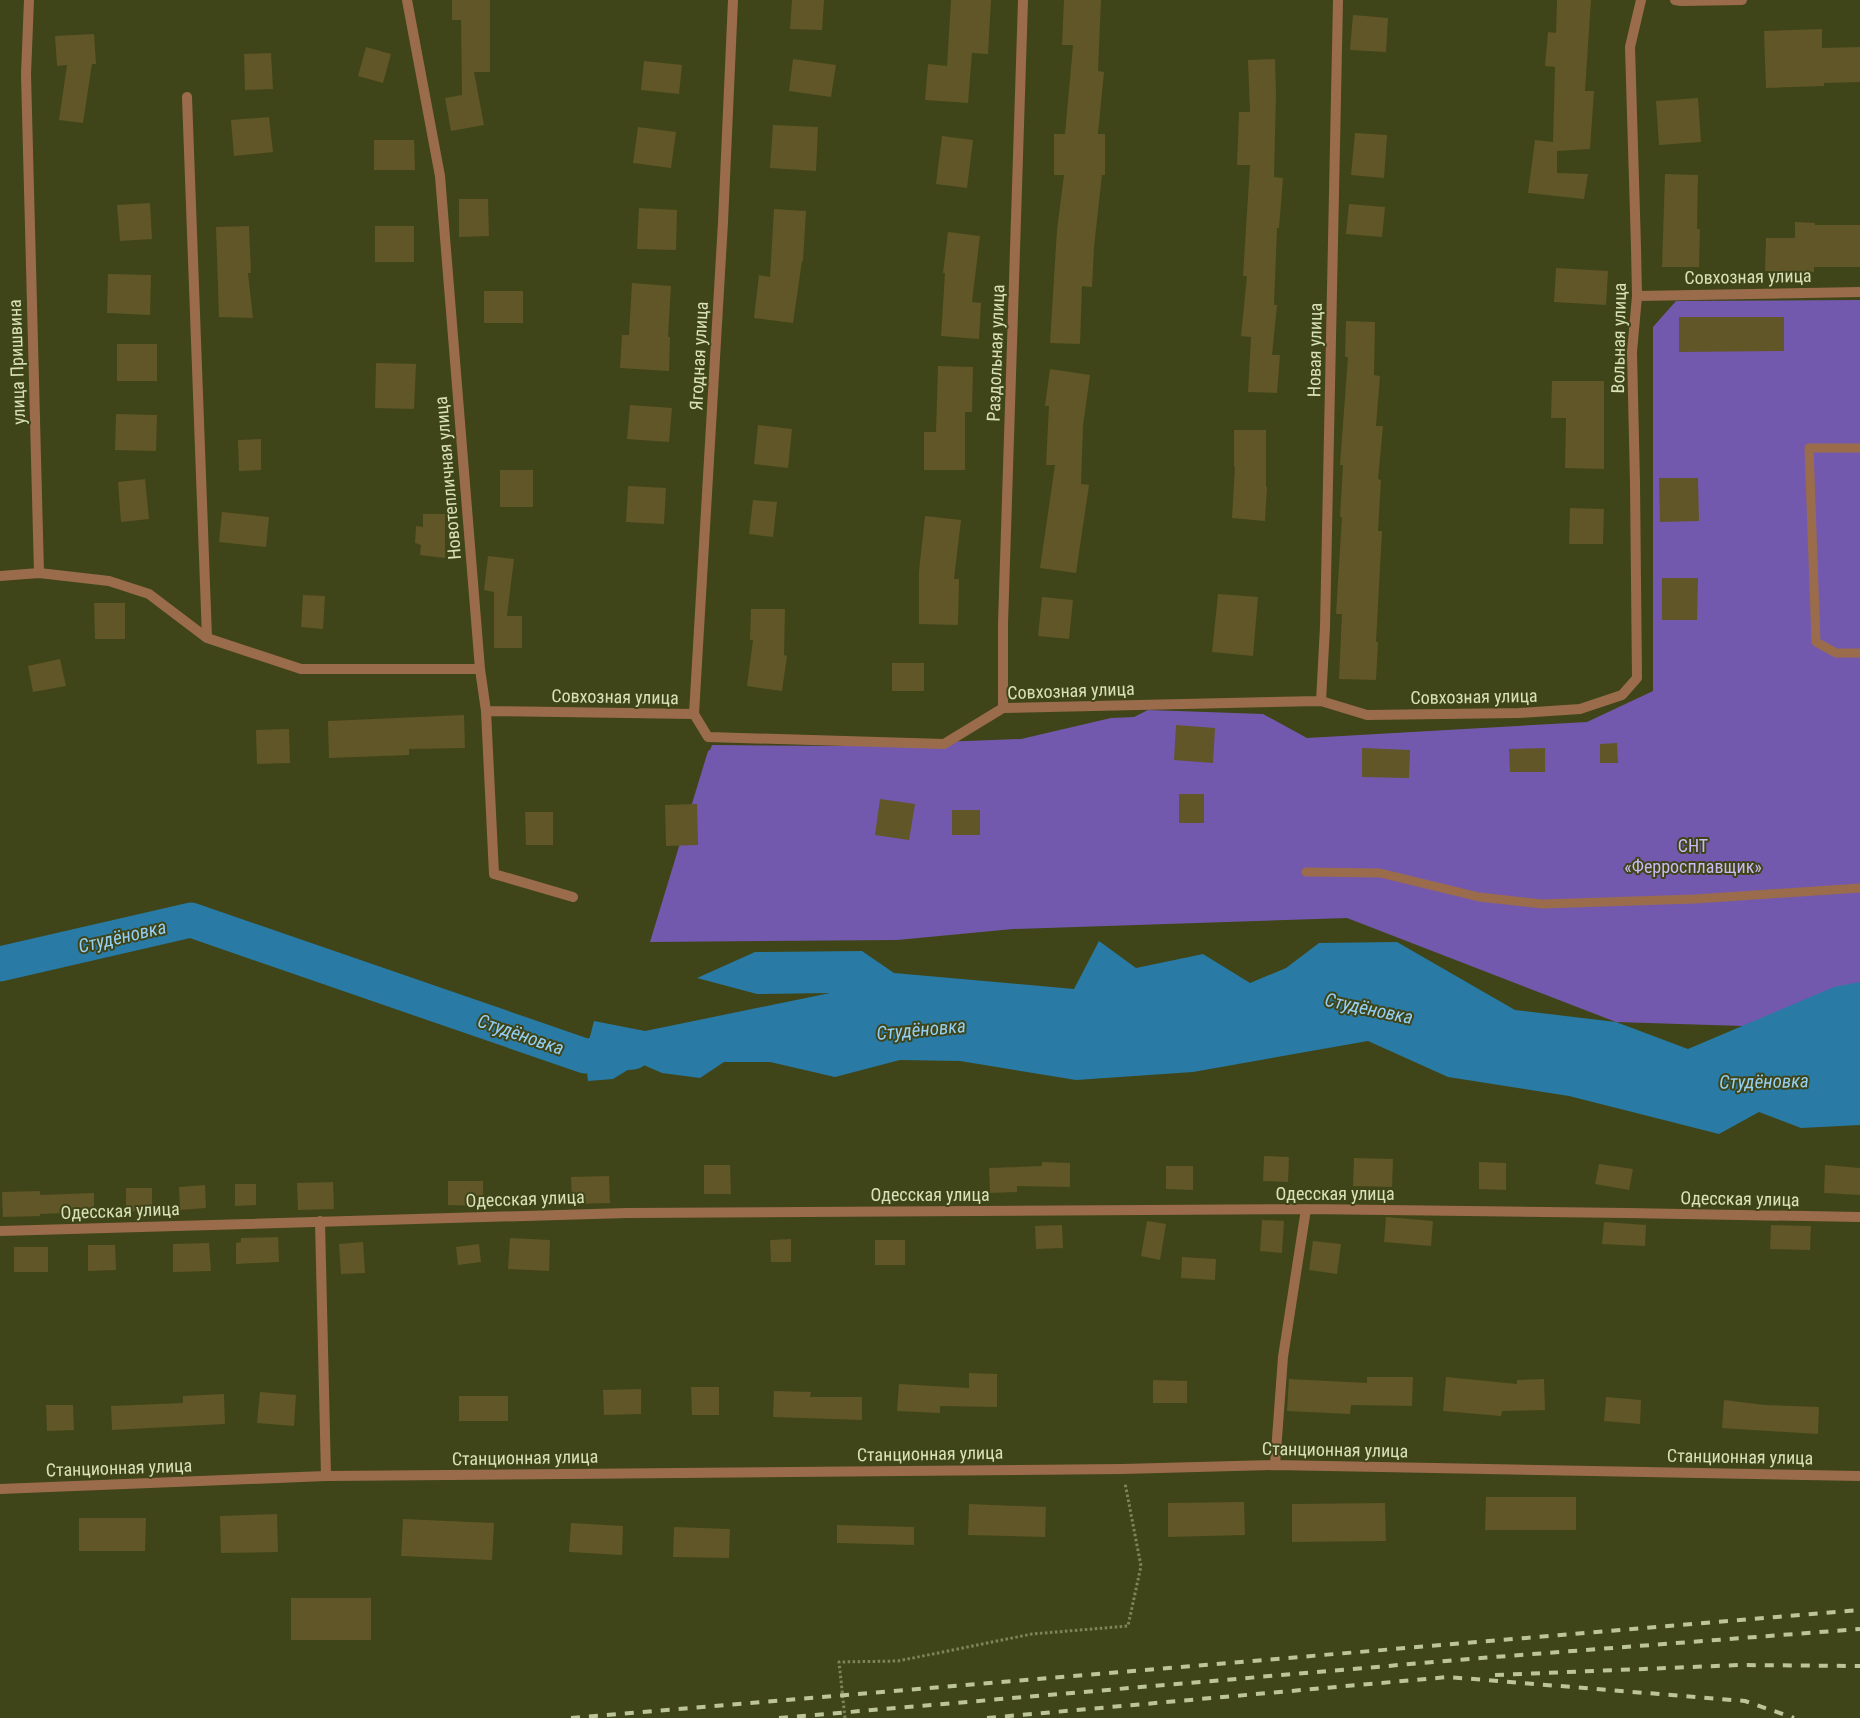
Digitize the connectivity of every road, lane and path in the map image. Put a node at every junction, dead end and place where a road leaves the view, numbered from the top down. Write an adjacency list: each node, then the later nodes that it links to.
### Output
1 (29, 0): 13 (street, улица Пришвина)
2 (407, 0): 17 (street, Новотепличная улица)
3 (733, 0): 22 (street, Ягодная улица)
4 (1024, 0): 20 (street, Раздольная улица)
5 (1338, 0): 19 (street, Новая улица)
6 (1640, 0): 11 (street, Вольная улица)
7 (1675, 0): 8 (street)
8 (1742, 0)
9 (187, 97): 15 (street)
10 (1860, 292): 11 (street, Совхозная улица)
11 (1637, 296): 18 (street, Вольная улица)
12 (1860, 448): 16 (lane)
13 (39, 573): 14 (street); 15 (street)
14 (0, 576)
15 (207, 638): 17 (street)
16 (1860, 653)
17 (480, 670): 21 (street, Новотепличная улица)
18 (1637, 678): 19 (street, Совхозная улица)
19 (1321, 701): 20 (street, Совхозная улица)
20 (1004, 708): 22 (street, Совхозная улица)
21 (486, 710): 22 (street, Совхозная улица); 25 (street, Новотепличная улица)
22 (694, 714)
23 (1306, 872): 24 (lane)
24 (1860, 888)
25 (573, 897)
26 (1306, 1209): 27 (street, Одесская улица); 28 (street, Одесская улица); 30 (street)
27 (1860, 1217)
28 (320, 1221): 29 (street, Одесская улица); 32 (street)
29 (0, 1231)
30 (1275, 1465): 31 (street, Станционная улица); 33 (street, Станционная улица)
31 (1122, 1469): 32 (street, Станционная улица); 35 (path)
32 (326, 1476): 34 (street, Станционная улица)
33 (1860, 1476)
34 (0, 1489)
35 (845, 1718)

